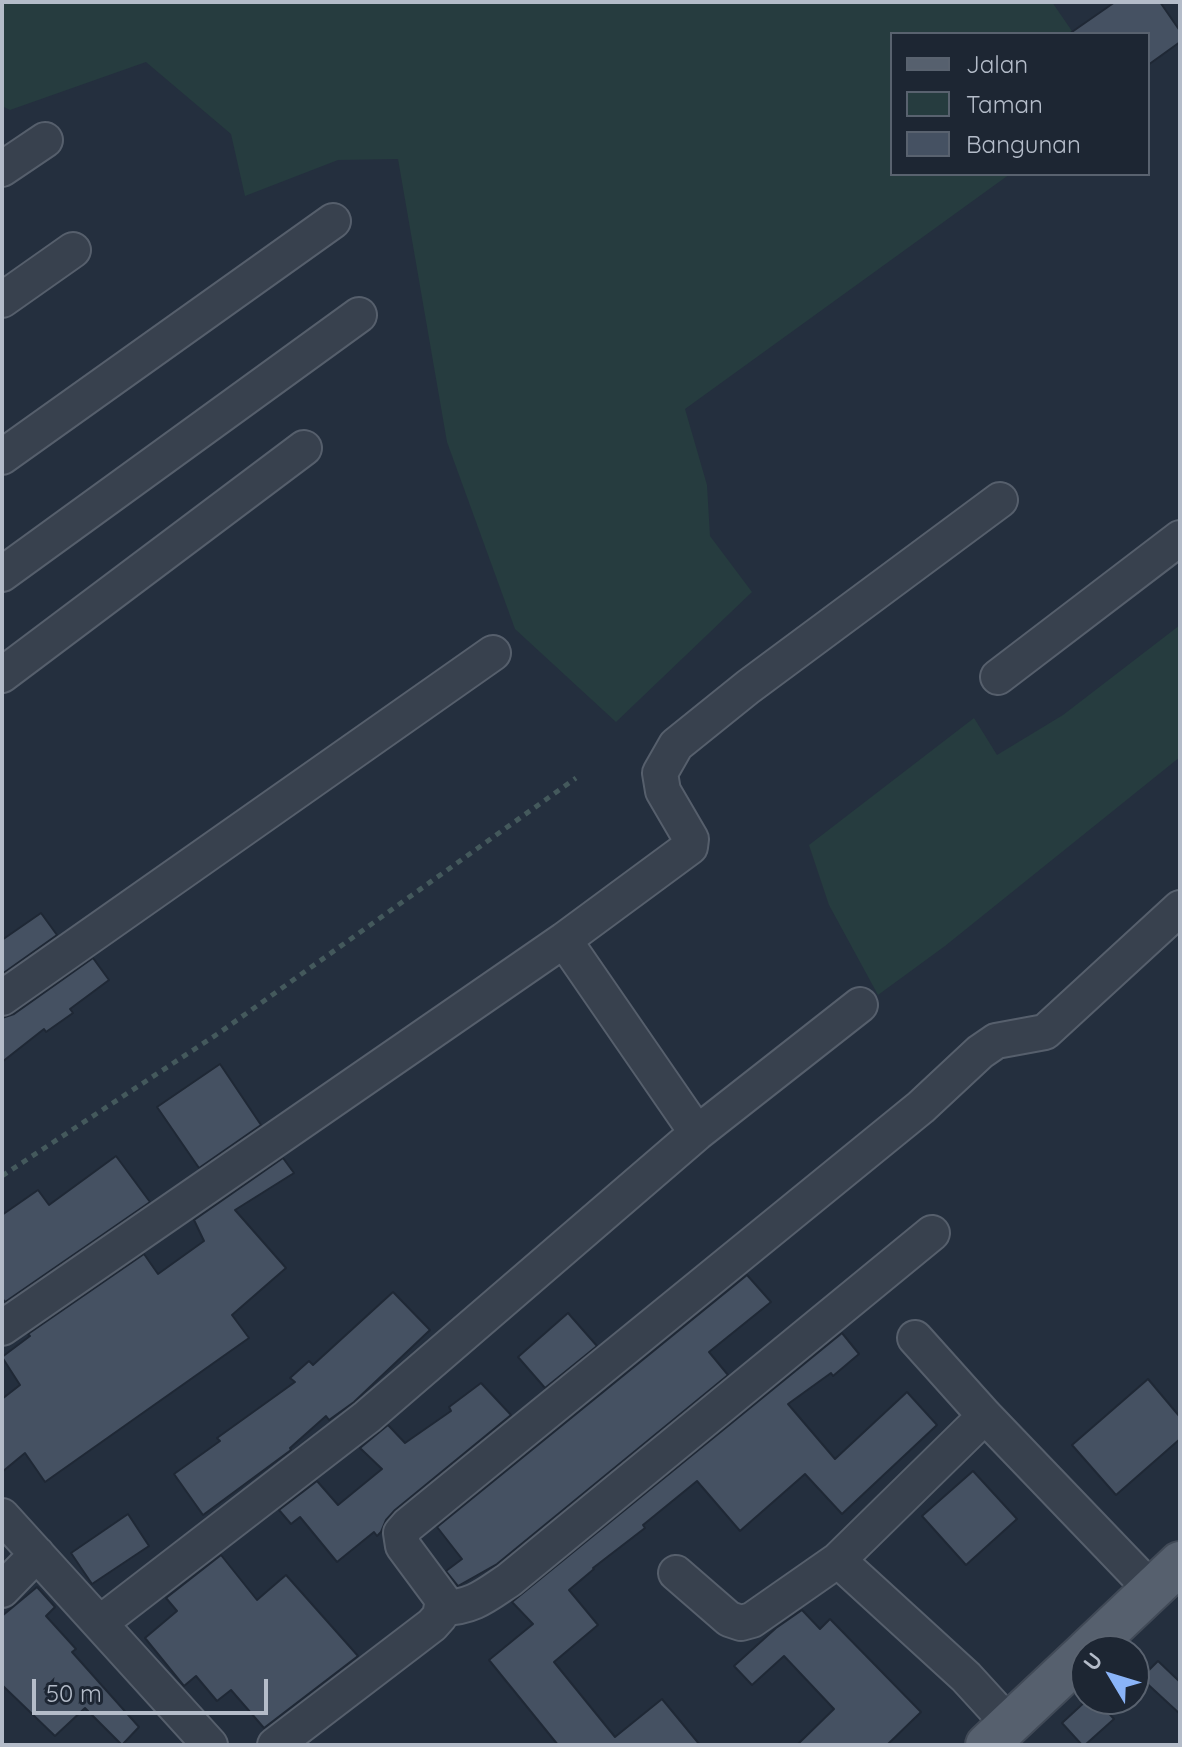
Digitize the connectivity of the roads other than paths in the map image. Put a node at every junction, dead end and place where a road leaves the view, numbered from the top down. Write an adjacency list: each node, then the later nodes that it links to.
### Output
1 (45, 140): 2 (street)
2 (2, 169)
3 (333, 221): 8 (street)
4 (73, 250): 5 (street)
5 (2, 300)
6 (359, 315): 11 (street)
7 (304, 448): 13 (street)
8 (2, 457)
9 (1000, 500): 16 (street)
10 (1180, 538): 14 (street)
11 (2, 574)
12 (493, 653): 17 (street)
13 (2, 675)
14 (998, 677)
15 (1180, 908): 30 (street)
16 (564, 940): 19 (street); 21 (street)
17 (2, 998)
18 (860, 1005): 19 (street)
19 (697, 1133): 31 (street)
20 (932, 1233): 30 (street)
21 (2, 1328)
22 (915, 1338): 23 (street)
23 (985, 1416): 26 (street); 27 (street)
24 (2, 1516): 25 (street)
25 (37, 1554): 29 (street); 31 (street)
26 (838, 1560): 28 (street); 34 (street)
27 (1151, 1568): 32 (main road)
28 (676, 1573)
29 (2, 1590)
30 (443, 1608): 36 (street)
31 (100, 1623): 35 (street)
32 (1099, 1635)
33 (1070, 1661): 34 (main road)
34 (988, 1712)
35 (210, 1745)
36 (275, 1745)

